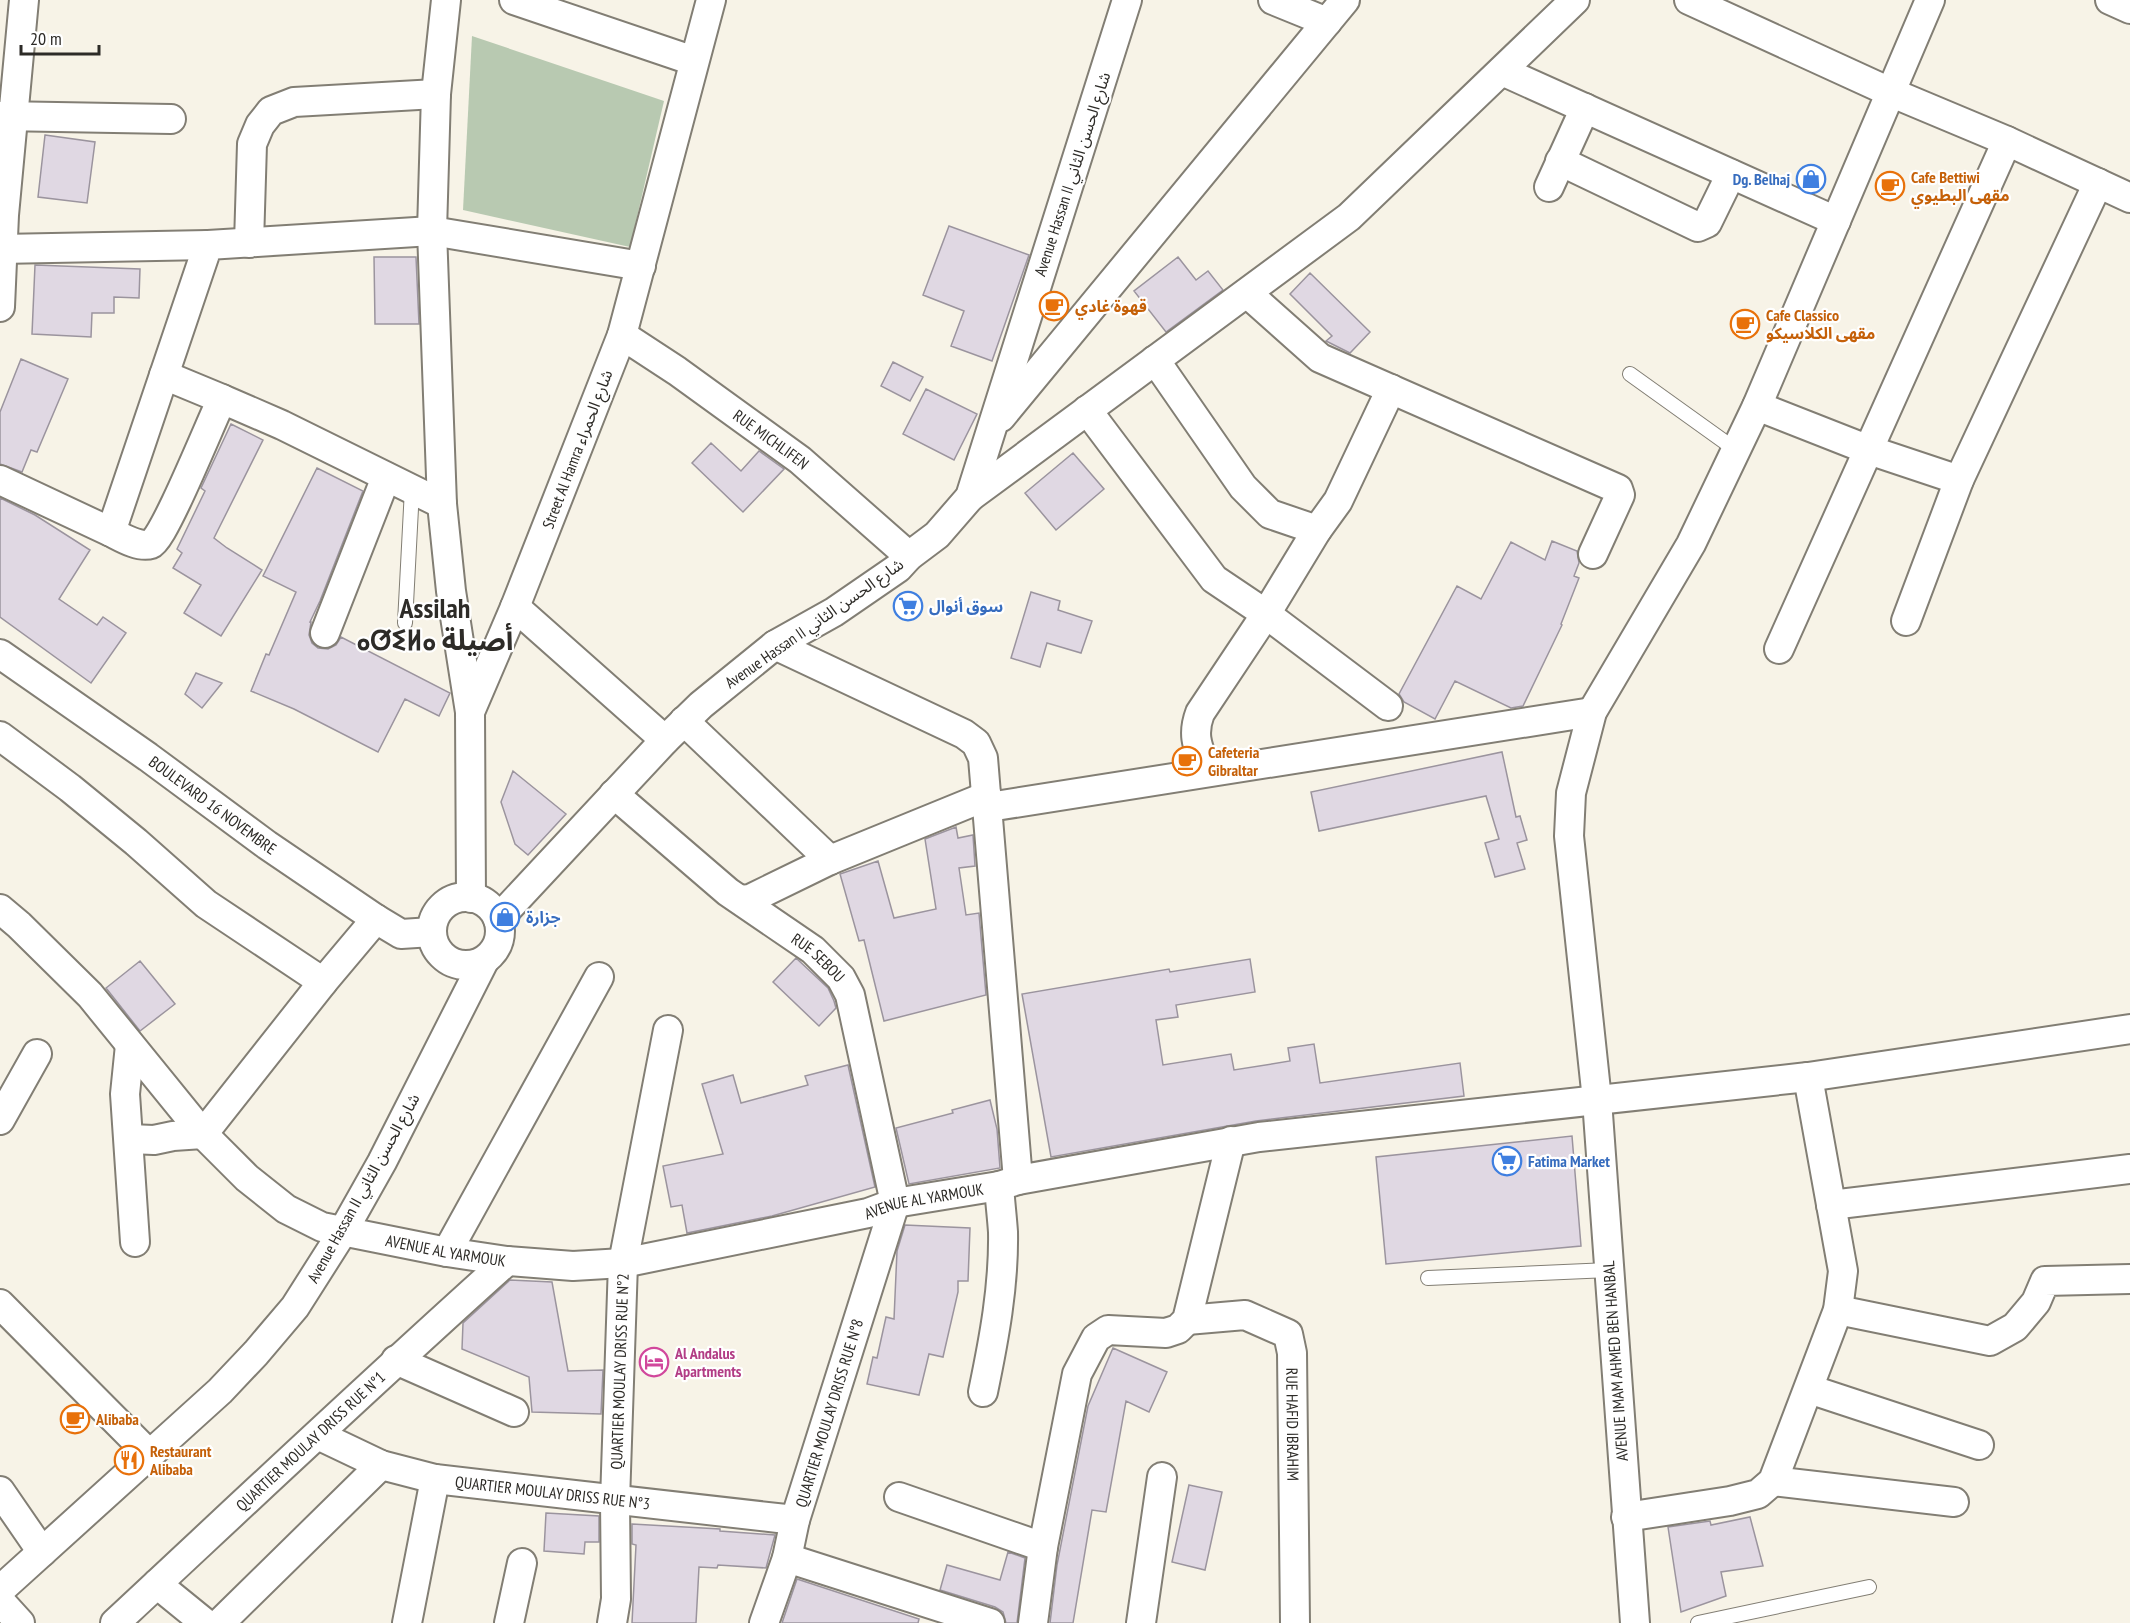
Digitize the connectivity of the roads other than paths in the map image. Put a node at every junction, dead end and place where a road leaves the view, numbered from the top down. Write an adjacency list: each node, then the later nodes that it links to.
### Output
1 (24, 0): 19 (street)
2 (446, 0): 17 (street)
3 (514, 0): 14 (street)
4 (711, 0): 14 (street, Street Al Hamra شارع الحمراء)
5 (1127, 0): 43 (street, Avenue Hassan II شارع الحسن الثاني)
6 (1273, 0): 13 (street)
7 (1345, 0): 13 (street)
8 (1575, 0): 15 (street)
9 (1689, 0): 16 (street)
10 (1930, 0): 16 (street, AVENUE IMAM AHMED BEN HANBAL)
11 (2110, 0): 12 (street)
12 (2130, 9)
13 (1327, 22): 43 (street)
14 (694, 61): 32 (street, Street Al Hamra شارع الحمراء)
15 (1502, 71): 18 (street); 33 (street)
16 (1890, 92): 21 (street); 27 (street, AVENUE IMAM AHMED BEN HANBAL)
17 (436, 94): 28 (street); 29 (street)
18 (1585, 108): 22 (street); 23 (street)
19 (7, 116): 20 (street); 31 (street)
20 (171, 119)
21 (2007, 141): 24 (street); 45 (street)
22 (1560, 161): 23 (street); 25 (street)
23 (1731, 174): 27 (street)
24 (2098, 183): 26 (street); 48 (street)
25 (1549, 187)
26 (2130, 198)
27 (1836, 221): 41 (street, AVENUE IMAM AHMED BEN HANBAL)
28 (432, 231): 29 (street); 32 (street); 51 (street)
29 (249, 243): 30 (street)
30 (208, 245): 31 (street); 38 (street)
31 (1, 249): 34 (street)
32 (641, 266): 35 (street, Street Al Hamra شارع الحمراء)
33 (1247, 292): 36 (street); 39 (street)
34 (0, 307)
35 (622, 334): 55 (street, RUE MICHLIFEN); 56 (street, Street Al Hamra شارع الحمراء)
36 (1155, 360): 42 (street); 52 (street)
37 (1630, 374): 44 (lane)
38 (164, 375): 40 (street); 53 (street)
39 (1391, 389): 52 (street); 54 (street)
40 (222, 399): 46 (street); 53 (street)
41 (1757, 406): 44 (street, AVENUE IMAM AHMED BEN HANBAL); 45 (street)
42 (1087, 410): 50 (street); 57 (street)
43 (991, 429): 50 (street, Avenue Hassan II شارع الحسن الثاني)
44 (1736, 450): 66 (street, AVENUE IMAM AHMED BEN HANBAL)
45 (1869, 450): 48 (street); 62 (street)
46 (386, 477): 49 (street); 60 (street)
47 (0, 480): 53 (street)
48 (1959, 480): 58 (street)
49 (412, 489): 51 (street); 59 (lane)
50 (969, 496): 55 (street, Avenue Hassan II شارع الحسن الثاني)
51 (442, 504): 65 (street)
52 (1317, 530): 57 (street)
53 (111, 532)
54 (1593, 554)
55 (909, 556): 61 (street, Avenue Hassan II شارع الحسن الثاني)
56 (515, 607): 65 (street, Street Al Hamra شارع الحمراء); 67 (street)
57 (1266, 614): 64 (street); 69 (street)
58 (1906, 621)
59 (405, 623)
60 (325, 633)
61 (775, 645): 67 (street, Avenue Hassan II شارع الحسن الثاني); 71 (street)
62 (1779, 649)
63 (0, 654): 77 (street, BOULEVARD 16 NOVEMBRE)
64 (1388, 706)
65 (470, 712): 73 (street, Street Al Hamra شارع الحمراء)
66 (1592, 712): 69 (street); 87 (street, AVENUE IMAM AHMED BEN HANBAL)
67 (675, 731): 70 (street, Avenue Hassan II شارع الحسن الثاني); 72 (street)
68 (0, 736): 81 (street)
69 (1207, 772): 71 (street)
70 (614, 795): 74 (street, RUE SEBOU); 76 (street, Avenue Hassan II شارع الحسن الثاني)
71 (988, 802): 72 (street); 93 (street)
72 (830, 860): 74 (street)
73 (471, 898): 76 (street); 78 (street)
74 (741, 900): 94 (street, RUE SEBOU)
75 (0, 909): 84 (street, AVENUE AL YARMOUK)
76 (498, 919): 79 (street)
77 (376, 920): 78 (street, BOULEVARD 16 NOVEMBRE); 81 (street)
78 (432, 932): 79 (street)
79 (484, 961): 96 (street, Avenue Hassan II شارع الحسن الثاني)
80 (599, 977): 98 (street)
81 (323, 982): 89 (street)
82 (2130, 1029): 86 (street, AVENUE AL YARMOUK)
83 (668, 1030): 100 (street, QUARTIER MOULAY DRISS RUE N°2)
84 (130, 1045): 89 (street, AVENUE AL YARMOUK); 90 (street)
85 (37, 1054): 88 (street)
86 (1808, 1077): 87 (street, AVENUE AL YARMOUK); 95 (street)
87 (1597, 1100): 91 (street, AVENUE AL YARMOUK); 101 (street, AVENUE IMAM AHMED BEN HANBAL)
88 (0, 1120)
89 (203, 1134): 90 (street); 96 (street, AVENUE AL YARMOUK)
90 (129, 1139): 97 (street)
91 (1231, 1142): 93 (street, AVENUE AL YARMOUK); 106 (street)
92 (2130, 1169): 95 (street)
93 (1009, 1183): 94 (street, AVENUE AL YARMOUK); 109 (street)
94 (895, 1203): 100 (street, AVENUE AL YARMOUK); 123 (street, QUARTIER MOULAY DRISS RUE N°8)
95 (1831, 1205): 105 (street)
96 (342, 1233): 98 (street, AVENUE AL YARMOUK); 113 (street, Avenue Hassan II شارع الحسن الثاني)
97 (135, 1242)
98 (447, 1252): 99 (street, AVENUE AL YARMOUK)
99 (507, 1261): 100 (street, AVENUE AL YARMOUK); 107 (street, QUARTIER MOULAY DRISS RUE N°1)
100 (623, 1263): 120 (street, QUARTIER MOULAY DRISS RUE N°2)
101 (1609, 1270): 102 (lane); 122 (street, AVENUE IMAM AHMED BEN HANBAL)
102 (1428, 1278)
103 (2130, 1279): 105 (street)
104 (0, 1304): 113 (street)
105 (1838, 1310): 108 (street)
106 (1186, 1320): 124 (street); 143 (street, RUE HAFID IBRAHIM)
107 (396, 1360): 110 (street); 111 (street, QUARTIER MOULAY DRISS RUE N°1)
108 (1809, 1389): 112 (street); 117 (street)
109 (983, 1392)
110 (514, 1412)
111 (318, 1436): 114 (street, QUARTIER MOULAY DRISS RUE N°3); 128 (street, QUARTIER MOULAY DRISS RUE N°1)
112 (1979, 1445)
113 (149, 1454): 125 (street, Avenue Hassan II شارع الحسن الثاني)
114 (381, 1465): 116 (street, QUARTIER MOULAY DRISS RUE N°3); 135 (street)
115 (1162, 1477): 142 (street)
116 (435, 1479): 120 (street, QUARTIER MOULAY DRISS RUE N°3); 136 (street)
117 (1773, 1481): 121 (street); 122 (street)
118 (0, 1491): 125 (street)
119 (899, 1497): 124 (street)
120 (615, 1501): 123 (street, QUARTIER MOULAY DRISS RUE N°3); 138 (street, QUARTIER MOULAY DRISS RUE N°2)
121 (1954, 1502)
122 (1626, 1517): 144 (street, AVENUE IMAM AHMED BEN HANBAL)
123 (795, 1520): 126 (street, QUARTIER MOULAY DRISS RUE N°8)
124 (1043, 1547): 141 (street)
125 (42, 1552): 130 (street, Avenue Hassan II شارع الحسن الثاني)
126 (787, 1558): 139 (street, QUARTIER MOULAY DRISS RUE N°8); 140 (street)
127 (522, 1563): 137 (street)
128 (157, 1584): 133 (street, QUARTIER MOULAY DRISS RUE N°1); 134 (street)
129 (1869, 1587): 145 (lane)
130 (0, 1590)
131 (0, 1601): 132 (street)
132 (20, 1623)
133 (115, 1623)
134 (205, 1623)
135 (220, 1623)
136 (406, 1623)
137 (509, 1623)
138 (612, 1623)
139 (764, 1623)
140 (990, 1623)
141 (1033, 1623)
142 (1142, 1623)
143 (1295, 1623)
144 (1635, 1623)
145 (1698, 1623)

